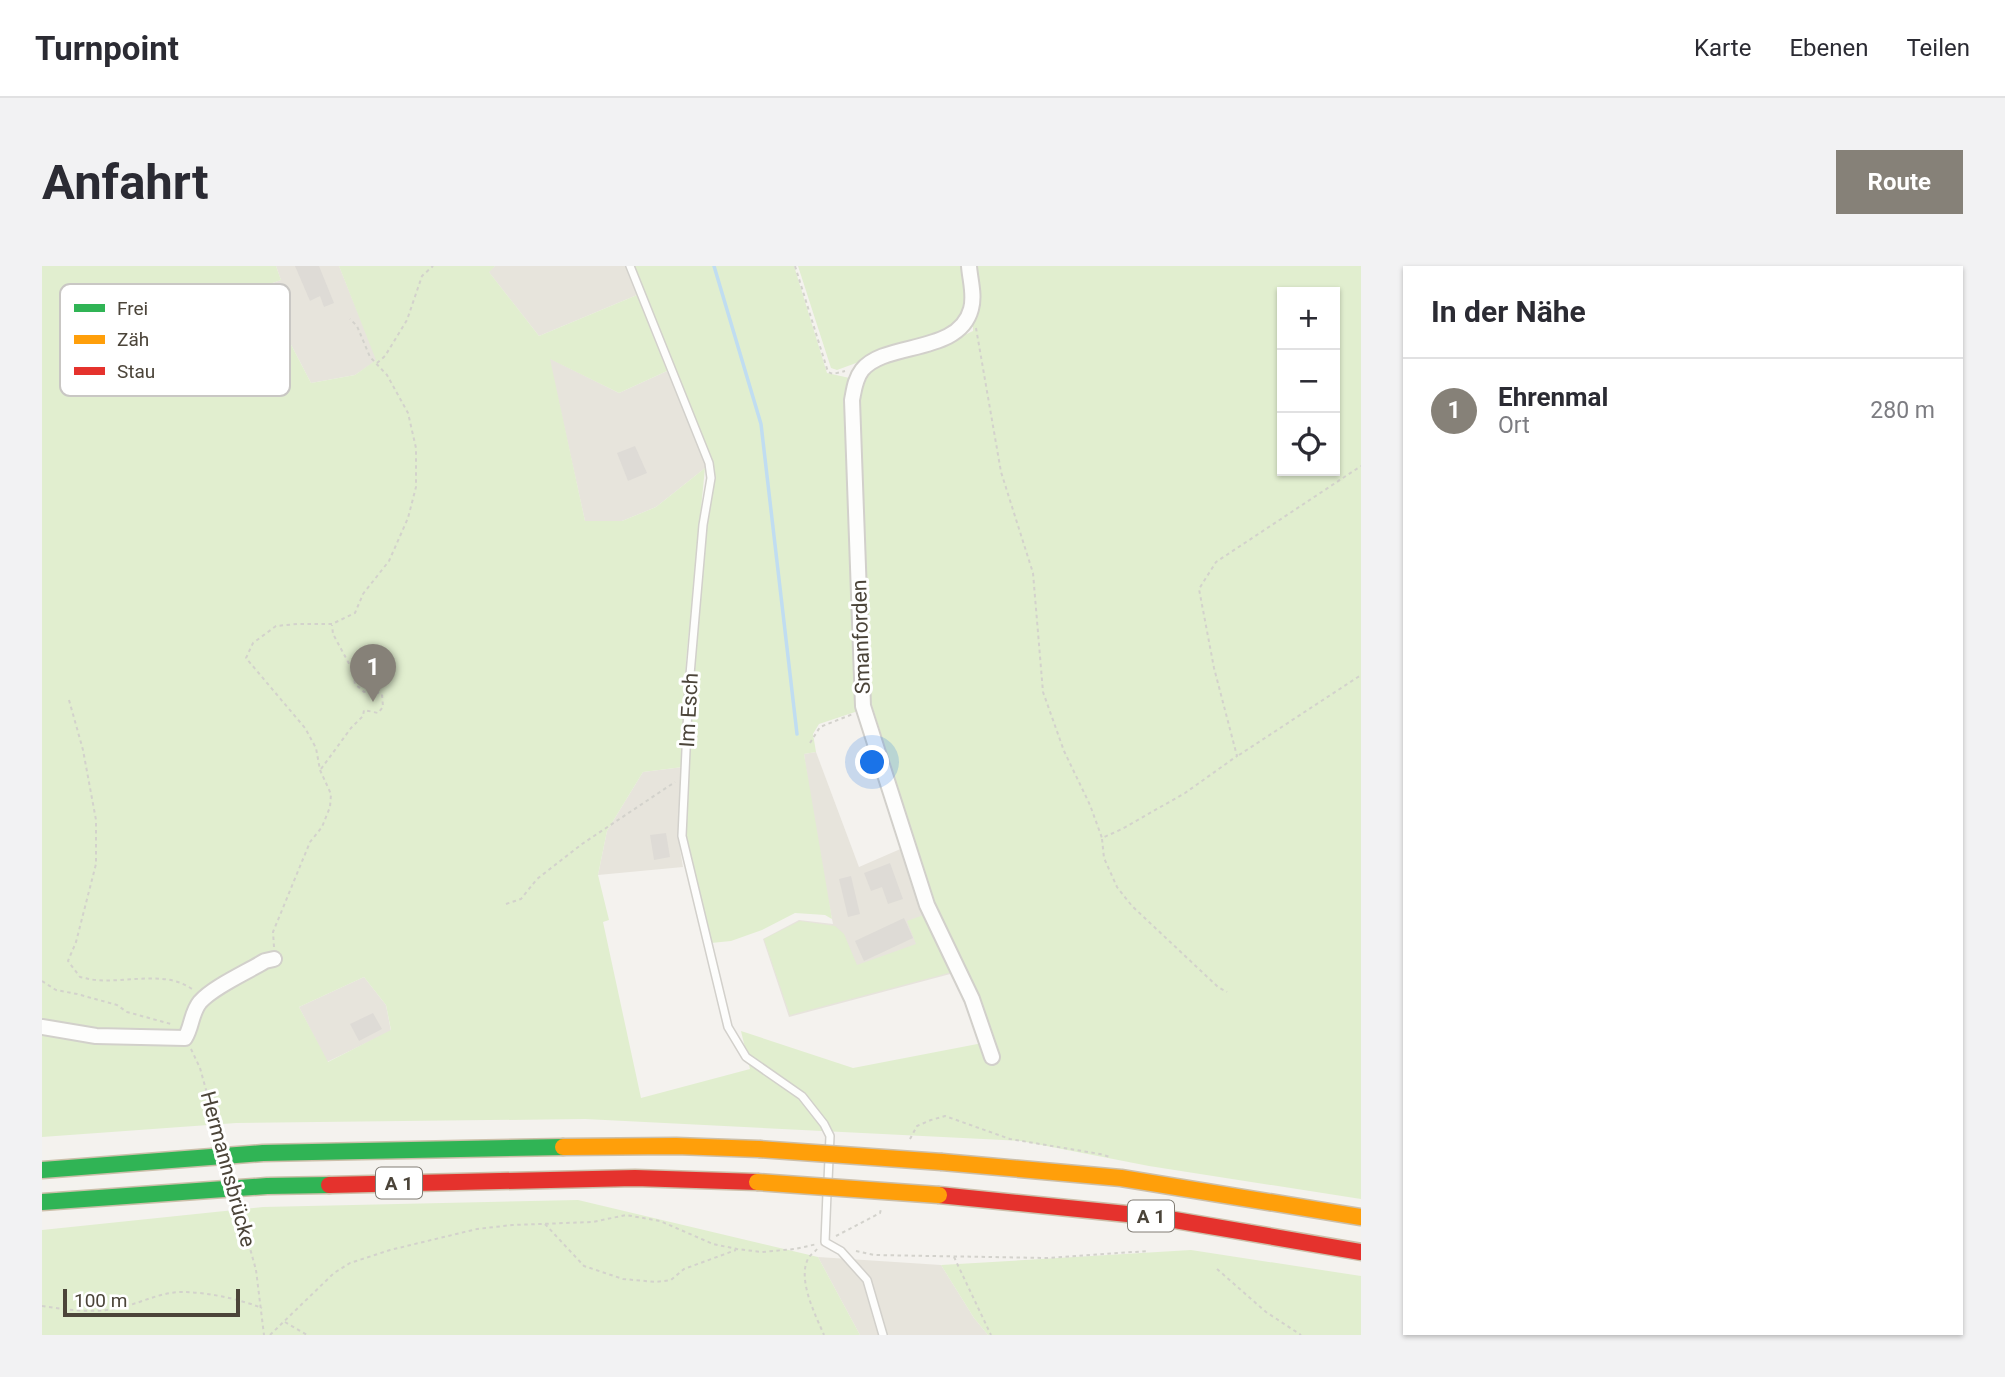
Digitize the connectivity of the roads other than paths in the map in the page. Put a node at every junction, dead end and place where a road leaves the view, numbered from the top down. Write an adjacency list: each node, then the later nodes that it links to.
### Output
1 (629, 266): 10 (lane, Im Esch)
2 (969, 266): 5 (street, Smanforden)
3 (274, 959): 4 (street)
4 (42, 1027)
5 (992, 1057)
6 (42, 1170): 8 (highway, A 1, bridge)
7 (42, 1202): 9 (highway, A 1, bridge)
8 (1361, 1217)
9 (1361, 1252)
10 (883, 1335)

